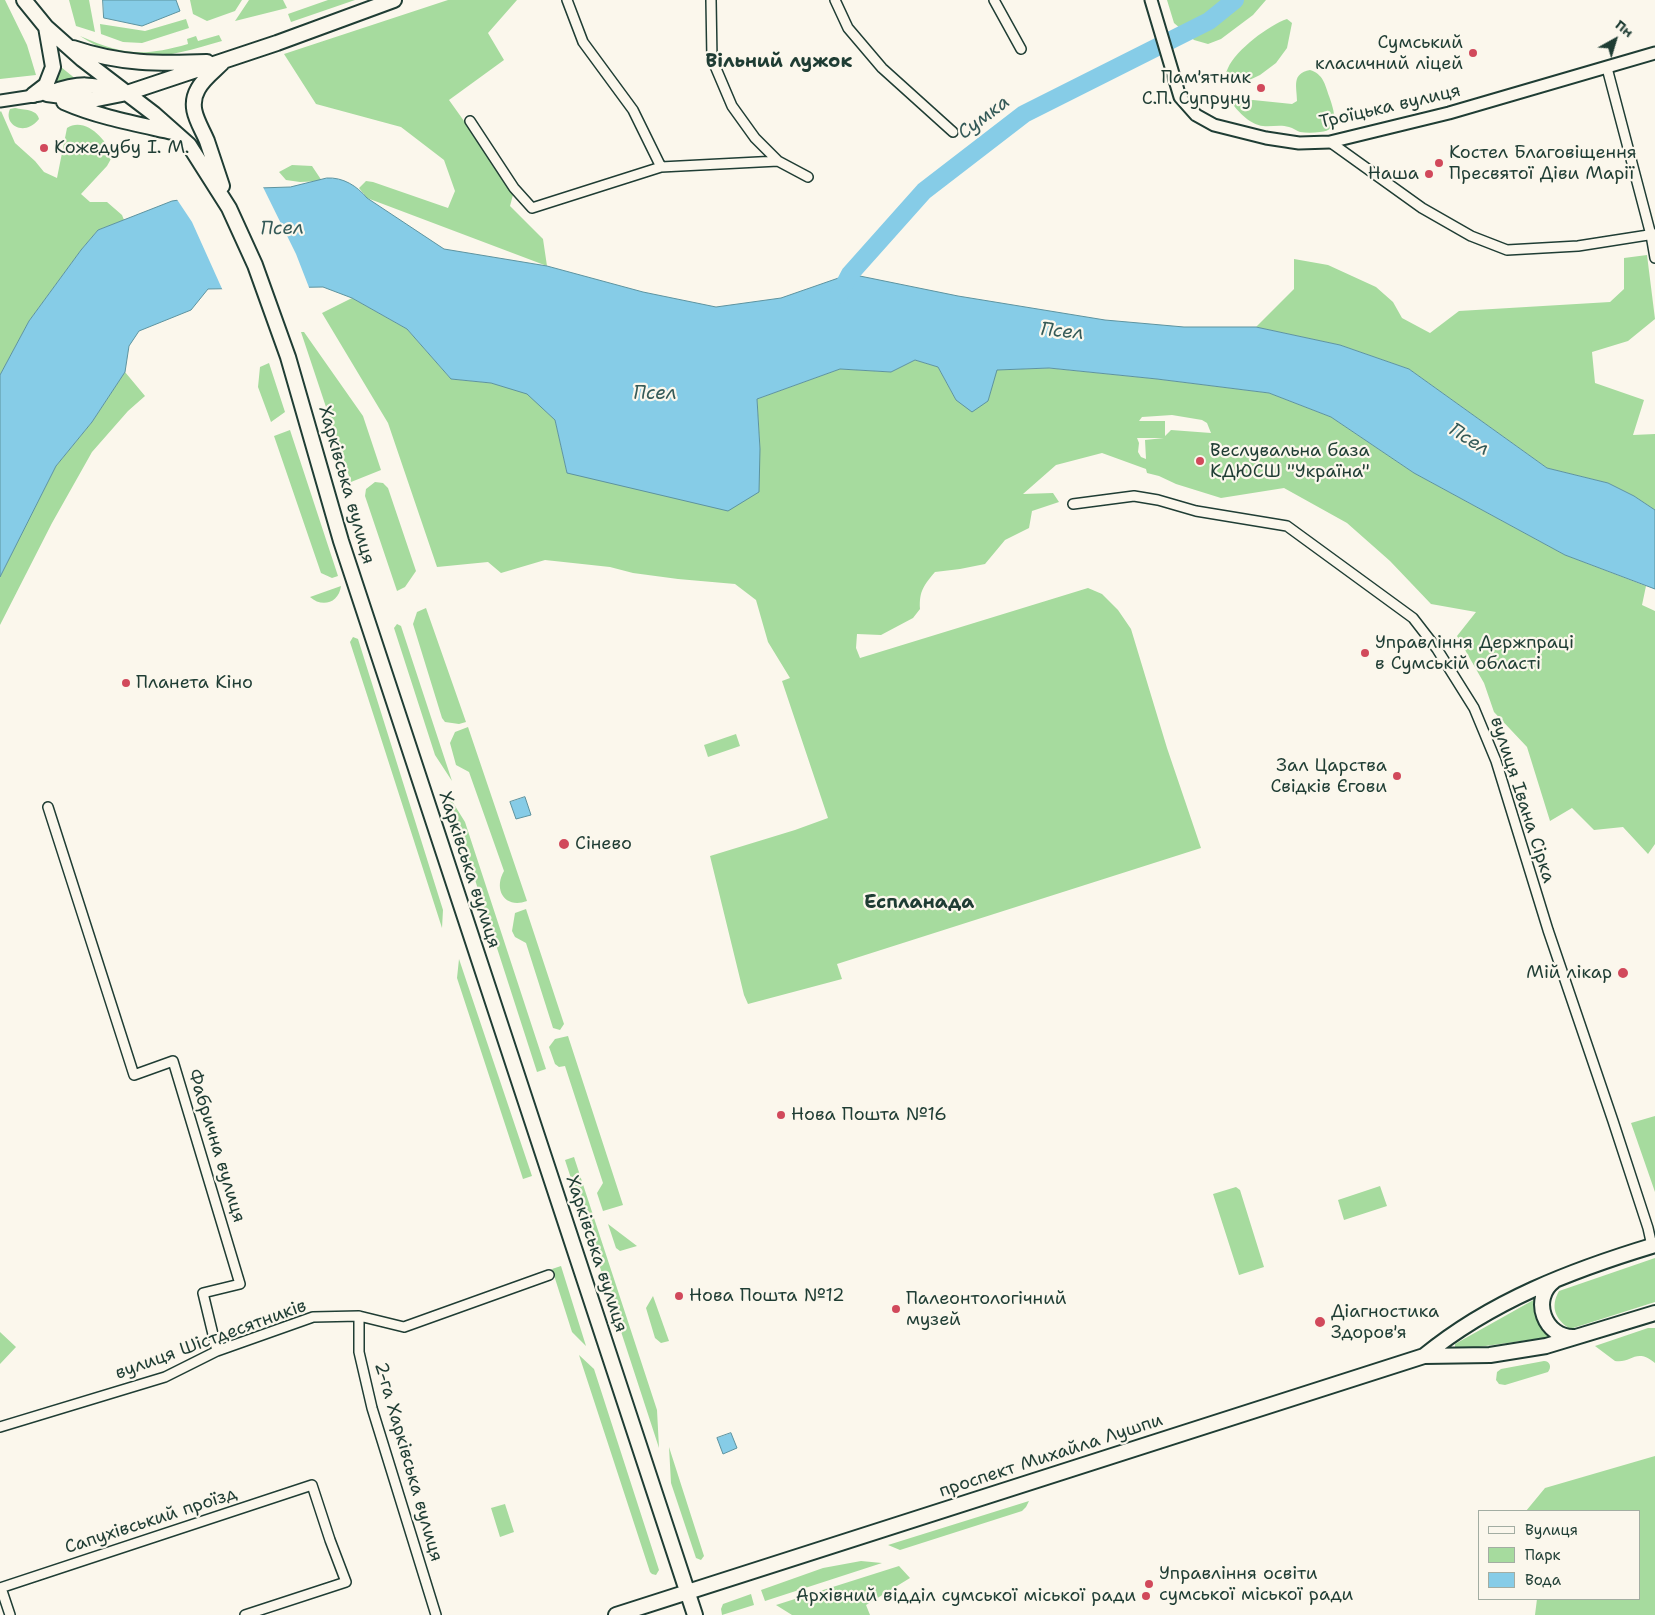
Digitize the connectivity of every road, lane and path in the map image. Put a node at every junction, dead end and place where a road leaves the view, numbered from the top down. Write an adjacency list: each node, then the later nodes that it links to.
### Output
1 (24, 0): 8 (main road, Харківська вулиця)
2 (394, 0): 12 (main road)
3 (567, 0): 22 (street)
4 (711, 0): 21 (street)
5 (835, 0): 18 (street)
6 (994, 0): 10 (street)
7 (1151, 2): 20 (main road, Троїцька вулиця)
8 (46, 27): 9 (main road, Харківська вулиця); 15 (main road)
9 (68, 46): 12 (main road); 14 (main road, Харківська вулиця)
10 (1021, 49)
11 (1655, 53): 13 (main road, Троїцька вулиця)
12 (223, 61): 14 (main road); 24 (main road)
13 (1607, 68): 20 (main road, Троїцька вулиця); 25 (street)
14 (127, 93): 15 (main road); 19 (main road, Харківська вулиця)
15 (40, 95): 16 (main road); 19 (main road)
16 (0, 101)
17 (470, 121): 22 (street)
18 (953, 132)
19 (177, 133): 24 (main road, Харківська вулиця)
20 (1330, 142): 25 (street)
21 (778, 161): 22 (street); 23 (street)
22 (661, 167)
23 (808, 177)
24 (229, 208): 39 (main road, Харківська вулиця)
25 (1653, 235): 26 (street)
26 (1655, 258)
27 (1073, 504): 29 (street, вулиця Івана Сірка)
28 (48, 807): 35 (street, Фабрична вулиця)
29 (1653, 1245): 31 (main road, проспект Михайла Лушпи)
30 (549, 1275): 33 (street, вулиця Шістдесятників)
31 (1558, 1278): 34 (main road); 36 (main road, проспект Михайла Лушпи)
32 (1655, 1313): 34 (main road, проспект Михайла Лушпи)
33 (359, 1316): 35 (street, вулиця Шістдесятників); 42 (street, 2-га Харківська вулиця)
34 (1580, 1337): 36 (main road, проспект Михайла Лушпи)
35 (217, 1352): 37 (street, вулиця Шістдесятників)
36 (1424, 1356): 39 (main road, проспект Михайла Лушпи)
37 (0, 1427)
38 (0, 1588): 40 (street); 41 (street, Сапухівський проїзд)
39 (688, 1592): 43 (main road, проспект Михайла Лушпи); 44 (main road, Харківська вулиця)
40 (10, 1615)
41 (245, 1615)
42 (436, 1615)
43 (616, 1615)
44 (695, 1615)

